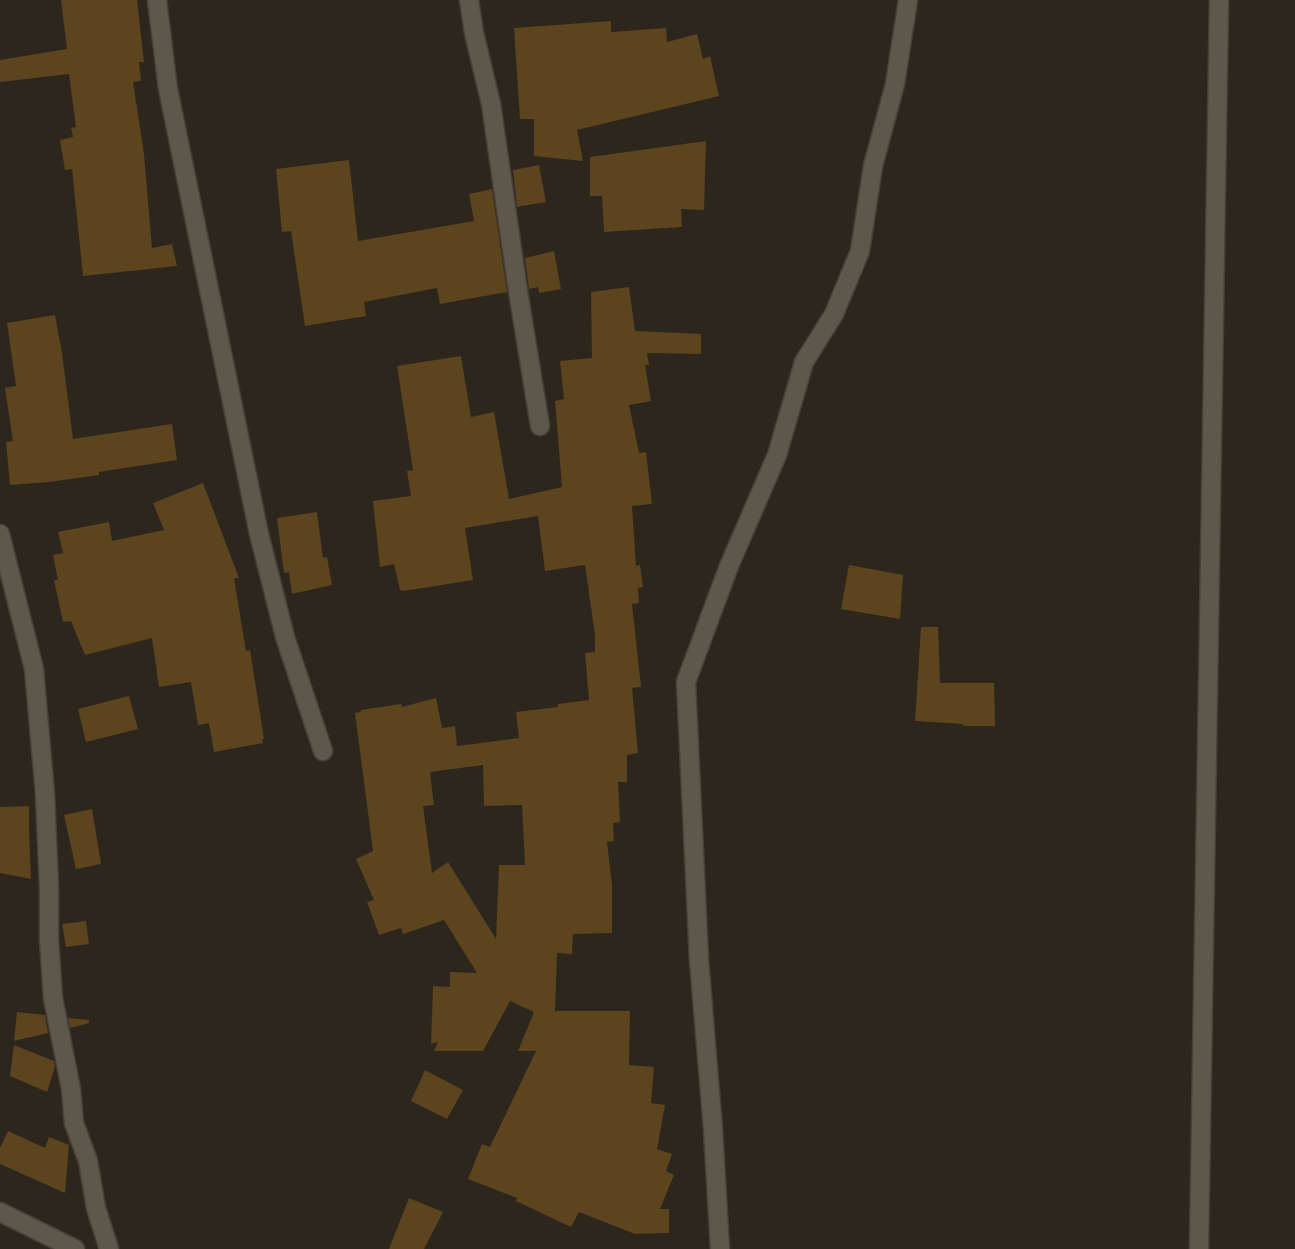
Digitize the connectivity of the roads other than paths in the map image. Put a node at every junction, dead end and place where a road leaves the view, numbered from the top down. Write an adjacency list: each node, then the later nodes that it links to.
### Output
1 (157, 0): 7 (street)
2 (469, 0): 5 (street)
3 (908, 0): 11 (street)
4 (1219, 0): 12 (street)
5 (540, 426)
6 (0, 536): 10 (street)
7 (323, 751)
8 (0, 1212): 9 (street)
9 (75, 1249)
10 (109, 1249)
11 (720, 1249)
12 (1199, 1249)

